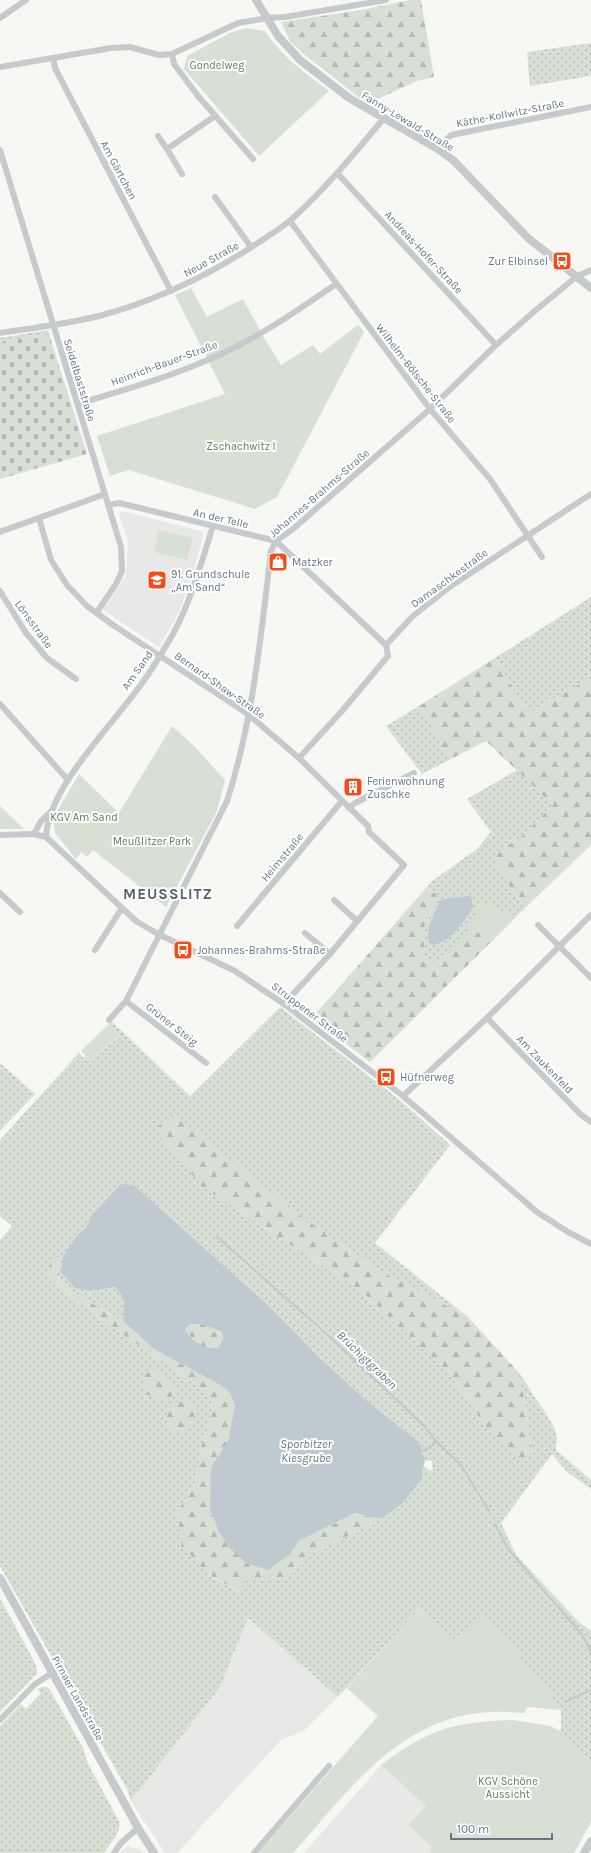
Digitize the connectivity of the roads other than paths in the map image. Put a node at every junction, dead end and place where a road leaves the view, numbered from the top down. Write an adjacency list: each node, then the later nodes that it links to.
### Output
1 (26, 0): 4 (street)
2 (256, 0): 5 (street, Fanny-Lewald-Straße)
3 (386, 0): 5 (street)
4 (0, 18)
5 (268, 18): 6 (street); 11 (street, Fanny-Lewald-Straße)
6 (172, 54): 7 (street); 10 (street)
7 (53, 58): 8 (street); 26 (street, Am Gärtchen)
8 (0, 67)
9 (591, 107): 13 (street, Käthe-Kollwitz-Straße)
10 (215, 116): 15 (street); 16 (street)
11 (384, 118): 13 (street, Fanny-Lewald-Straße); 18 (street, Neue Straße)
12 (158, 136): 15 (street)
13 (438, 148): 23 (street, Fanny-Lewald-Straße)
14 (0, 150): 27 (street, Seidelbaststraße)
15 (167, 150): 17 (street)
16 (253, 159)
17 (182, 174)
18 (338, 174): 20 (street, Neue Straße); 29 (street, Andreas-Hofer-Straße)
19 (216, 197): 21 (street)
20 (290, 221): 21 (street, Neue Straße); 24 (street, Wilhelm-Bölsche-Straße)
21 (251, 247): 26 (street, Neue Straße)
22 (591, 270): 23 (street)
23 (576, 277): 25 (street, Fanny-Lewald-Straße); 29 (street, Johannes-Brahms-Straße)
24 (336, 284): 30 (street, Heinrich-Bauer-Straße); 31 (street, Wilhelm-Bölsche-Straße)
25 (591, 288)
26 (171, 291): 27 (street, Neue Straße)
27 (53, 325): 28 (street, Neue Straße); 30 (street, Seidelbaststraße)
28 (0, 333)
29 (496, 345): 31 (street, Johannes-Brahms-Straße)
30 (78, 404): 32 (street, Seidelbaststraße)
31 (430, 409): 38 (street, Wilhelm-Bölsche-Straße); 39 (street, Johannes-Brahms-Straße)
32 (105, 494): 34 (street, Seidelbaststraße); 35 (street)
33 (591, 494): 38 (street, Damaschkestraße)
34 (108, 505): 36 (street, An der Telle); 42 (street, Seidelbaststraße)
35 (39, 518): 37 (street); 42 (street, Bernard-Shaw-Straße)
36 (212, 526): 39 (street, An der Telle); 44 (street, Am Sand)
37 (0, 532)
38 (528, 536): 40 (street, Wilhelm-Bölsche-Straße); 43 (street, Damaschkestraße)
39 (276, 541): 43 (street); 47 (street, Johannes-Brahms-Straße)
40 (542, 557)
41 (0, 591): 45 (street, Lönsstraße)
42 (97, 612): 44 (street, Bernard-Shaw-Straße)
43 (386, 645): 48 (street)
44 (160, 656): 47 (street, Bernard-Shaw-Straße); 50 (street, Am Sand)
45 (76, 679)
46 (0, 704): 50 (street)
47 (248, 714): 48 (street, Bernard-Shaw-Straße); 65 (street, Johannes-Brahms-Straße)
48 (299, 758): 51 (street, Bernard-Shaw-Straße)
49 (414, 774): 52 (street)
50 (68, 780): 53 (street, Am Sand)
51 (342, 801): 52 (street, Bernard-Shaw-Straße); 63 (street, Heimstraße)
52 (349, 808): 62 (street, Bernard-Shaw-Straße)
53 (51, 811): 55 (street, Am Sand); 56 (street, Am Sand)
54 (0, 834): 55 (street, Struppener Straße)
55 (34, 834): 56 (street, Struppener Straße)
56 (46, 837): 59 (street, Struppener Straße)
57 (0, 892): 60 (street)
58 (334, 900): 62 (street)
59 (122, 908): 65 (street, Struppener Straße); 68 (street)
60 (20, 912)
61 (591, 915): 67 (street)
62 (357, 921): 69 (street)
63 (237, 926)
64 (538, 926): 67 (street)
65 (158, 934): 71 (street, Johannes-Brahms-Straße); 72 (street, Struppener Straße)
66 (305, 934): 69 (street)
67 (560, 946): 70 (street); 73 (street)
68 (94, 950)
69 (330, 954): 72 (street)
70 (591, 978)
71 (126, 1001): 74 (street, Johannes-Brahms-Straße); 75 (street, Grüner Steig)
72 (284, 1004): 76 (street, Struppener Straße)
73 (487, 1018): 76 (street); 77 (street, Am Zaukenfeld)
74 (109, 1020)
75 (206, 1063)
76 (403, 1096): 78 (street, Struppener Straße)
77 (591, 1122)
78 (591, 1244)
79 (0, 1578): 80 (street, Pirnaer Landstraße)
80 (52, 1673): 81 (street); 83 (street, Pirnaer Landstraße)
81 (0, 1720)
82 (329, 1766): 87 (street)
83 (138, 1828): 85 (street); 86 (street, Pirnaer Landstraße)
84 (591, 1841): 88 (street)
85 (114, 1853)
86 (154, 1853)
87 (254, 1853)
88 (584, 1853)

